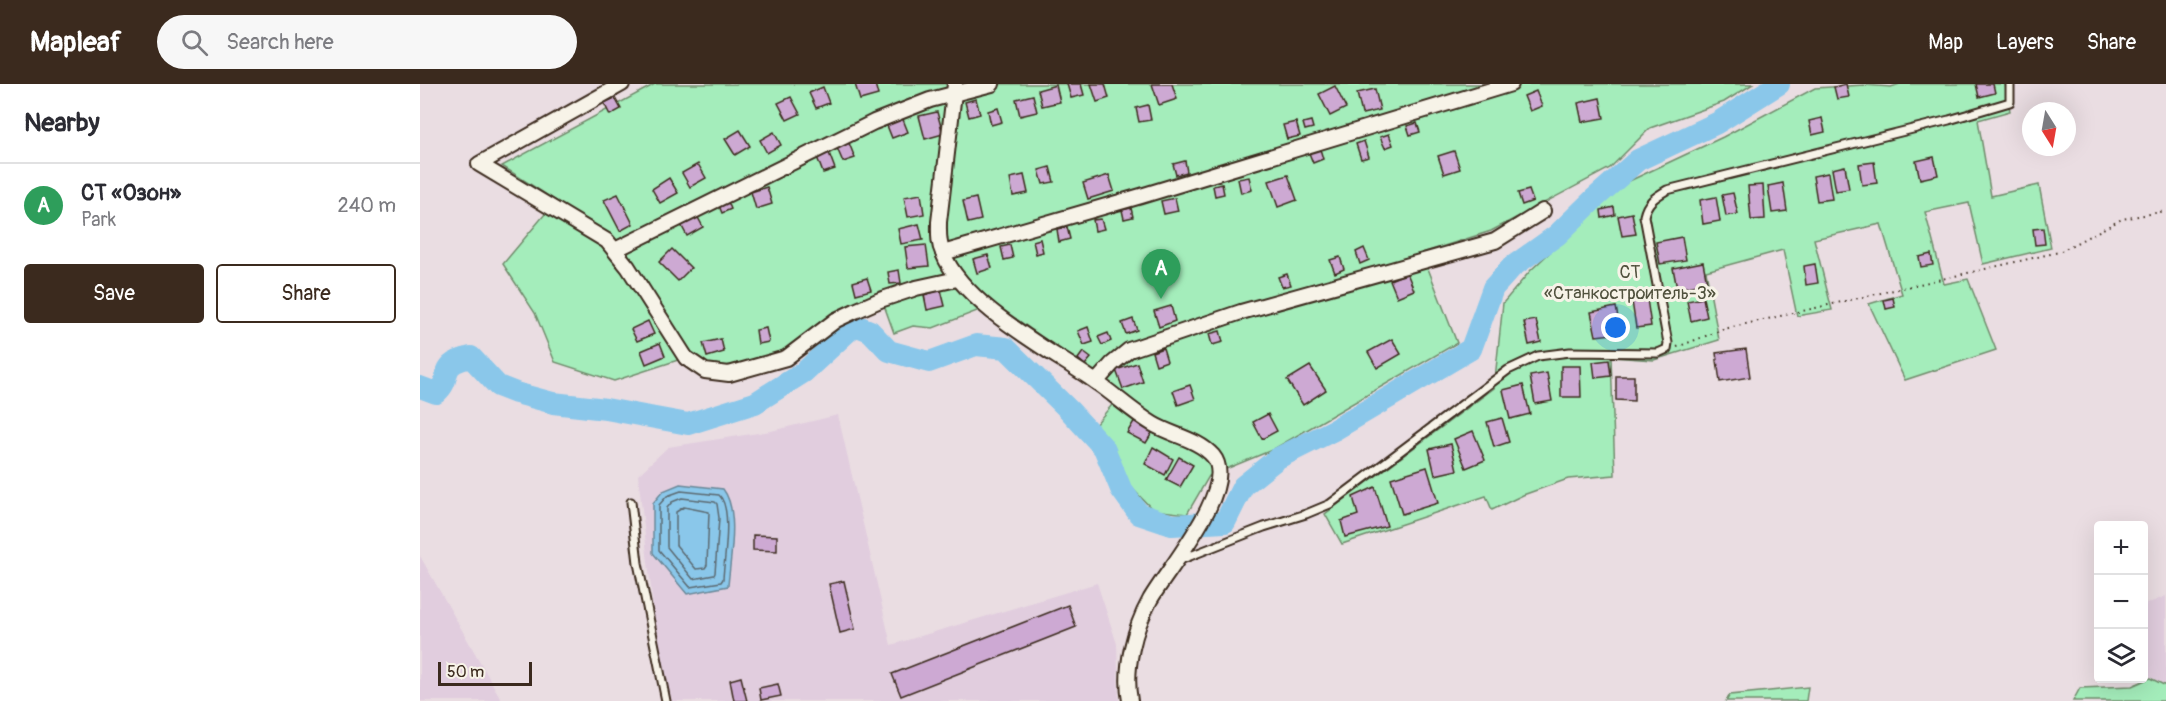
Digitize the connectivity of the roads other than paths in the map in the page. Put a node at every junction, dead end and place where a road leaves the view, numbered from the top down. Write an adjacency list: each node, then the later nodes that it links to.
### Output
1 (622, 84): 7 (street)
2 (992, 84): 5 (street)
3 (1511, 84): 8 (street)
4 (2010, 84): 12 (lane)
5 (954, 89): 7 (street); 8 (street)
6 (1543, 211): 10 (street)
7 (615, 250): 9 (street)
8 (943, 253): 9 (street)
9 (957, 279): 10 (street)
10 (1096, 382): 12 (street)
11 (631, 502): 13 (lane)
12 (1174, 562): 14 (street)
13 (666, 701)
14 (1130, 701)

